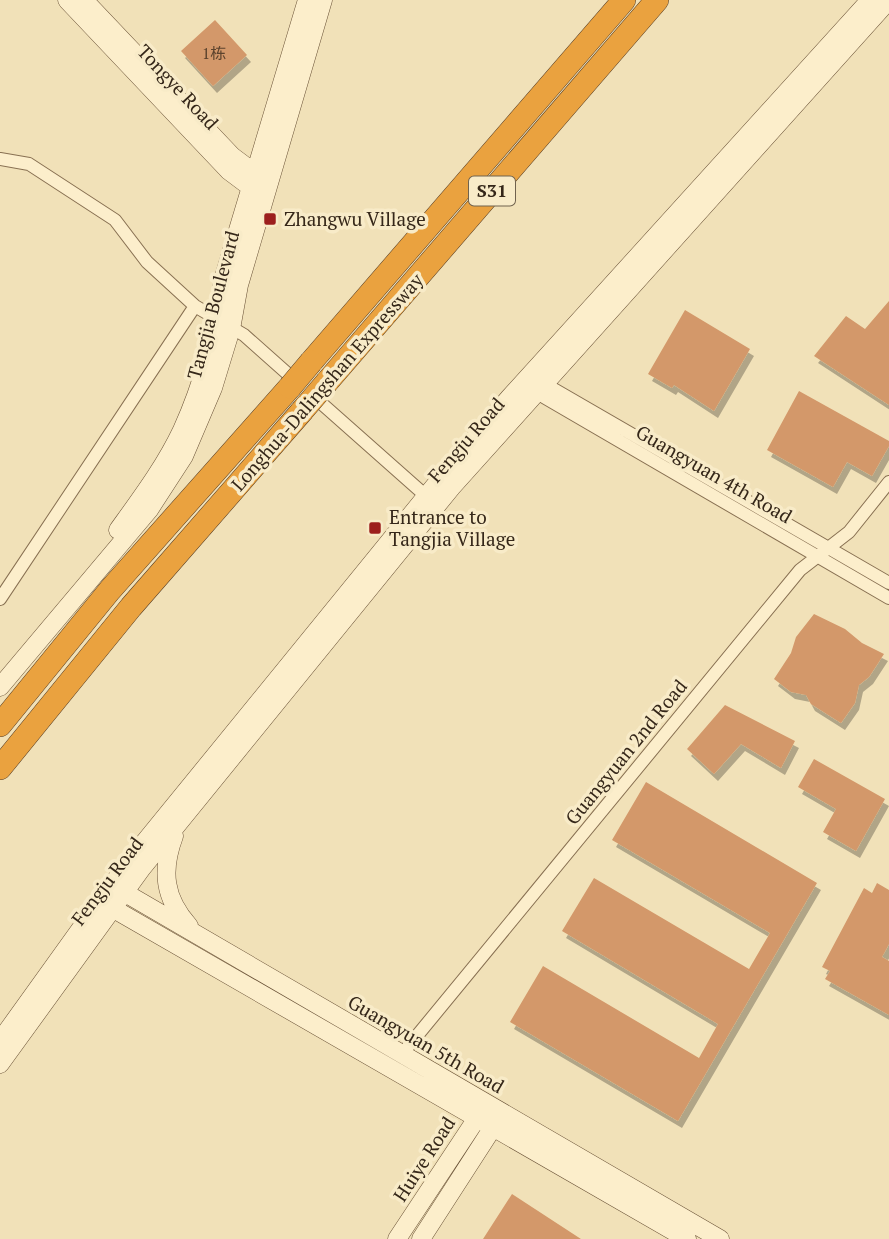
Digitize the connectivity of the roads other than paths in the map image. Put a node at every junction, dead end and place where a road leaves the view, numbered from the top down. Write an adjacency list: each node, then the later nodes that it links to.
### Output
1 (67, 0): 9 (street, Tongye Road)
2 (84, 0): 9 (street, Tongye Road)
3 (307, 0): 9 (street, Tangjia Boulevard)
4 (323, 0): 9 (street, Tangjia Boulevard)
5 (624, 0): 22 (highway, Longhua-Dalingshan Expressway / S31, bridge)
6 (657, 0): 23 (highway, Longhua-Dalingshan Expressway / S31, bridge)
7 (883, 2): 12 (street, Fengju Road)
8 (0, 159): 10 (street)
9 (261, 181): 11 (street, Tangjia Boulevard)
10 (195, 306): 11 (street); 19 (street)
11 (225, 324): 14 (street); 20 (street, Tangjia Boulevard); 21 (street, Tangjia Boulevard)
12 (534, 382): 14 (street, Fengju Road); 15 (street, Guangyuan 4th Road); 16 (street, Guangyuan 4th Road); 24 (street, Fengju Road)
13 (889, 482): 15 (street, Guangyuan 2nd Road)
14 (426, 496): 25 (street, Fengju Road)
15 (829, 548): 16 (street, Guangyuan 2nd Road); 17 (street, Guangyuan 4th Road)
16 (818, 557): 18 (street, Guangyuan 4th Road); 28 (street, Guangyuan 2nd Road)
17 (889, 583)
18 (889, 598)
19 (0, 599)
20 (0, 670)
21 (0, 687)
22 (0, 726)
23 (0, 768)
24 (185, 814): 25 (street, Fengju Road); 26 (street)
25 (113, 895): 26 (street, Guangyuan 5th Road); 27 (street, Fengju Road); 29 (street, Fengju Road); 30 (street, Guangyuan 5th Road)
26 (202, 938): 28 (street, Guangyuan 5th Road)
27 (0, 1041)
28 (402, 1054): 30 (street, Guangyuan 5th Road)
29 (0, 1064)
30 (490, 1115): 31 (street, Huiye Road); 32 (street); 33 (street, Guangyuan 5th Road); 34 (street, Guangyuan 5th Road)
31 (397, 1239)
32 (421, 1239)
33 (687, 1239)
34 (720, 1239)

